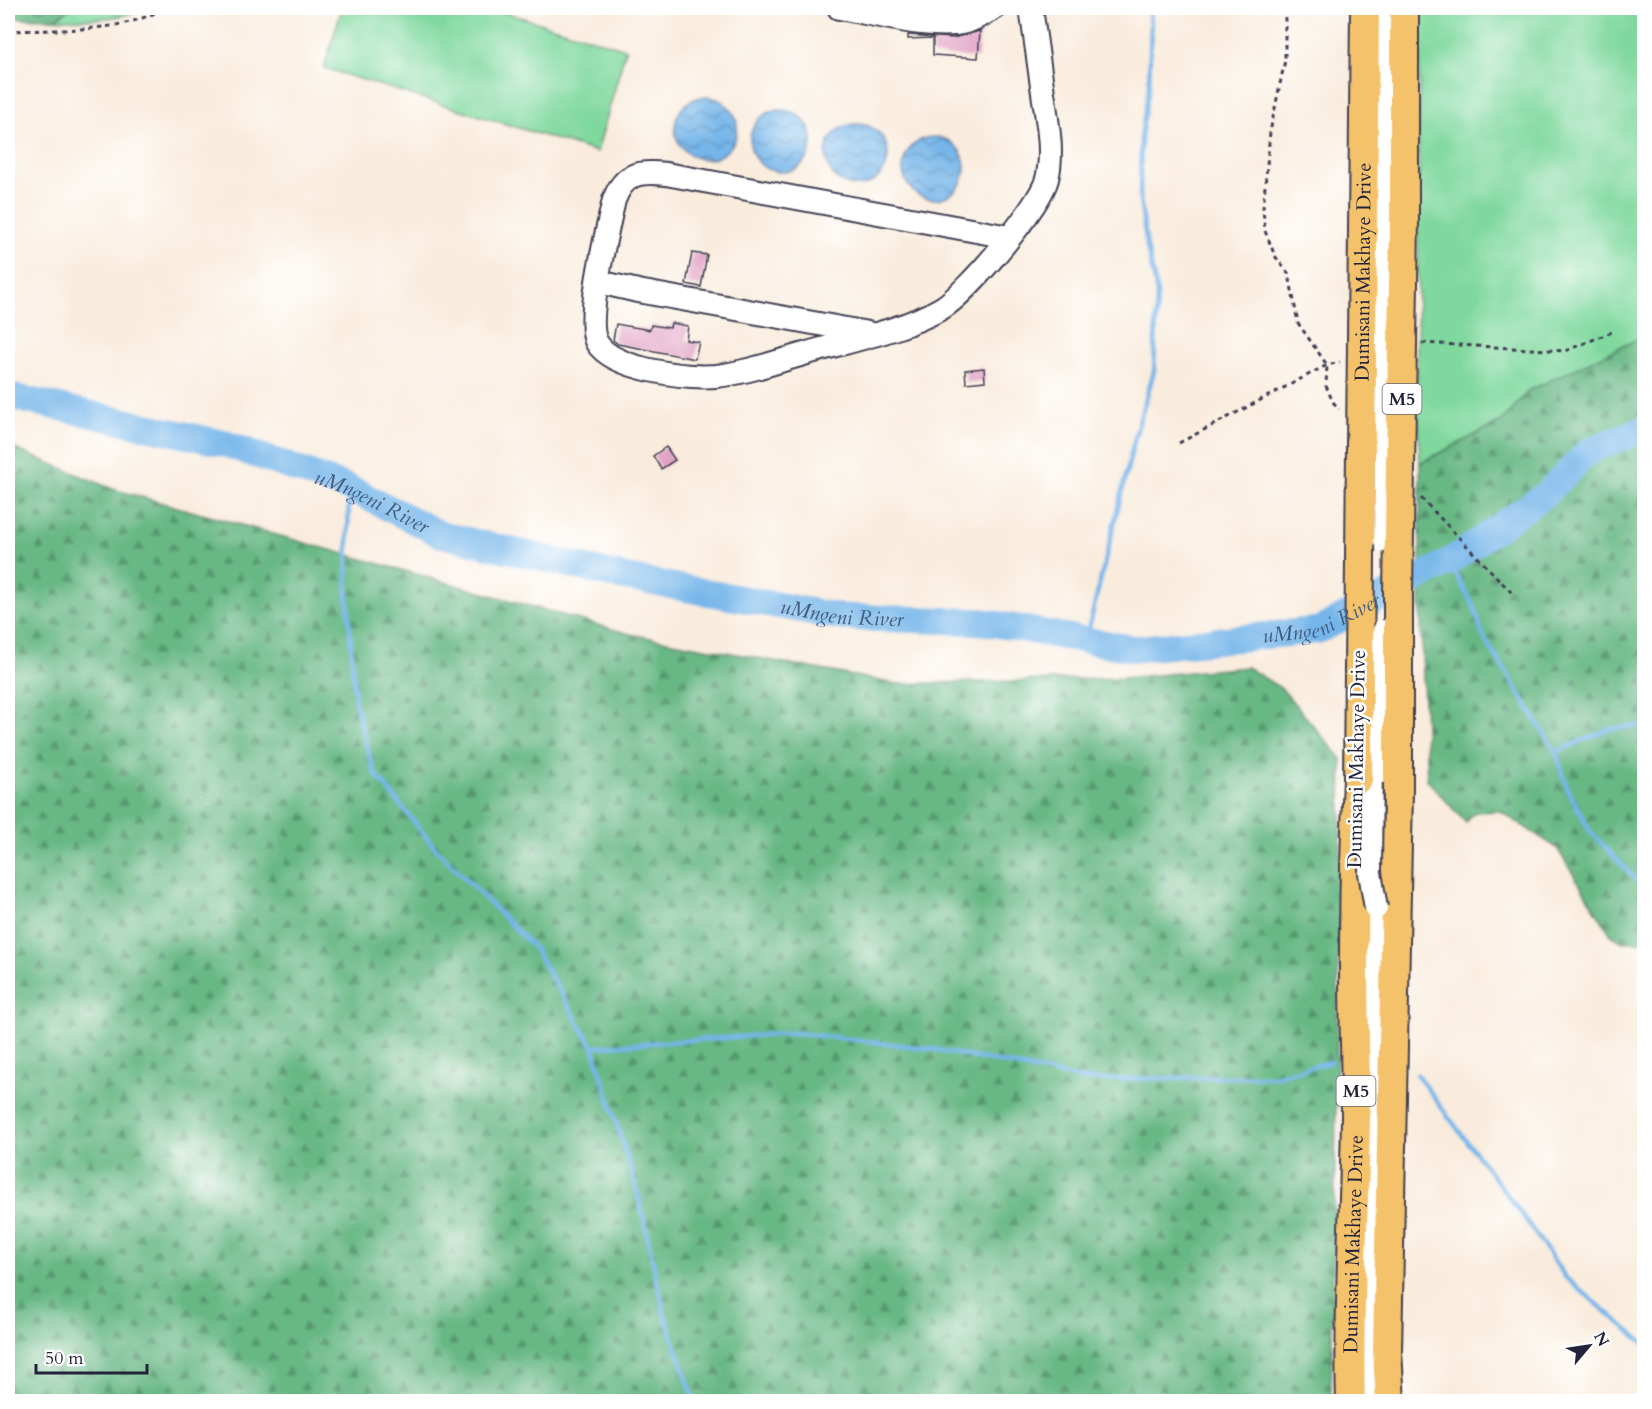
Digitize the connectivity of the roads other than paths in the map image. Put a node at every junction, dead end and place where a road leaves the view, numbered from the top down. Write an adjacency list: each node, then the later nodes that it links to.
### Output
1 (839, 8): 2 (street)
2 (996, 8)
3 (1031, 8): 8 (street)
4 (1365, 8): 12 (main road, Dumisani Makhaye Drive / M5, bridge)
5 (1378, 8): 11 (street, bridge)
6 (1389, 8): 11 (street, bridge)
7 (1404, 8): 14 (main road, Dumisani Makhaye Drive / M5, bridge)
8 (1009, 237): 9 (street); 10 (street)
9 (598, 282): 10 (street); 10 (street)
10 (873, 334)
11 (1376, 908): 13 (street)
12 (1351, 1401)
13 (1370, 1401)
14 (1390, 1401)

